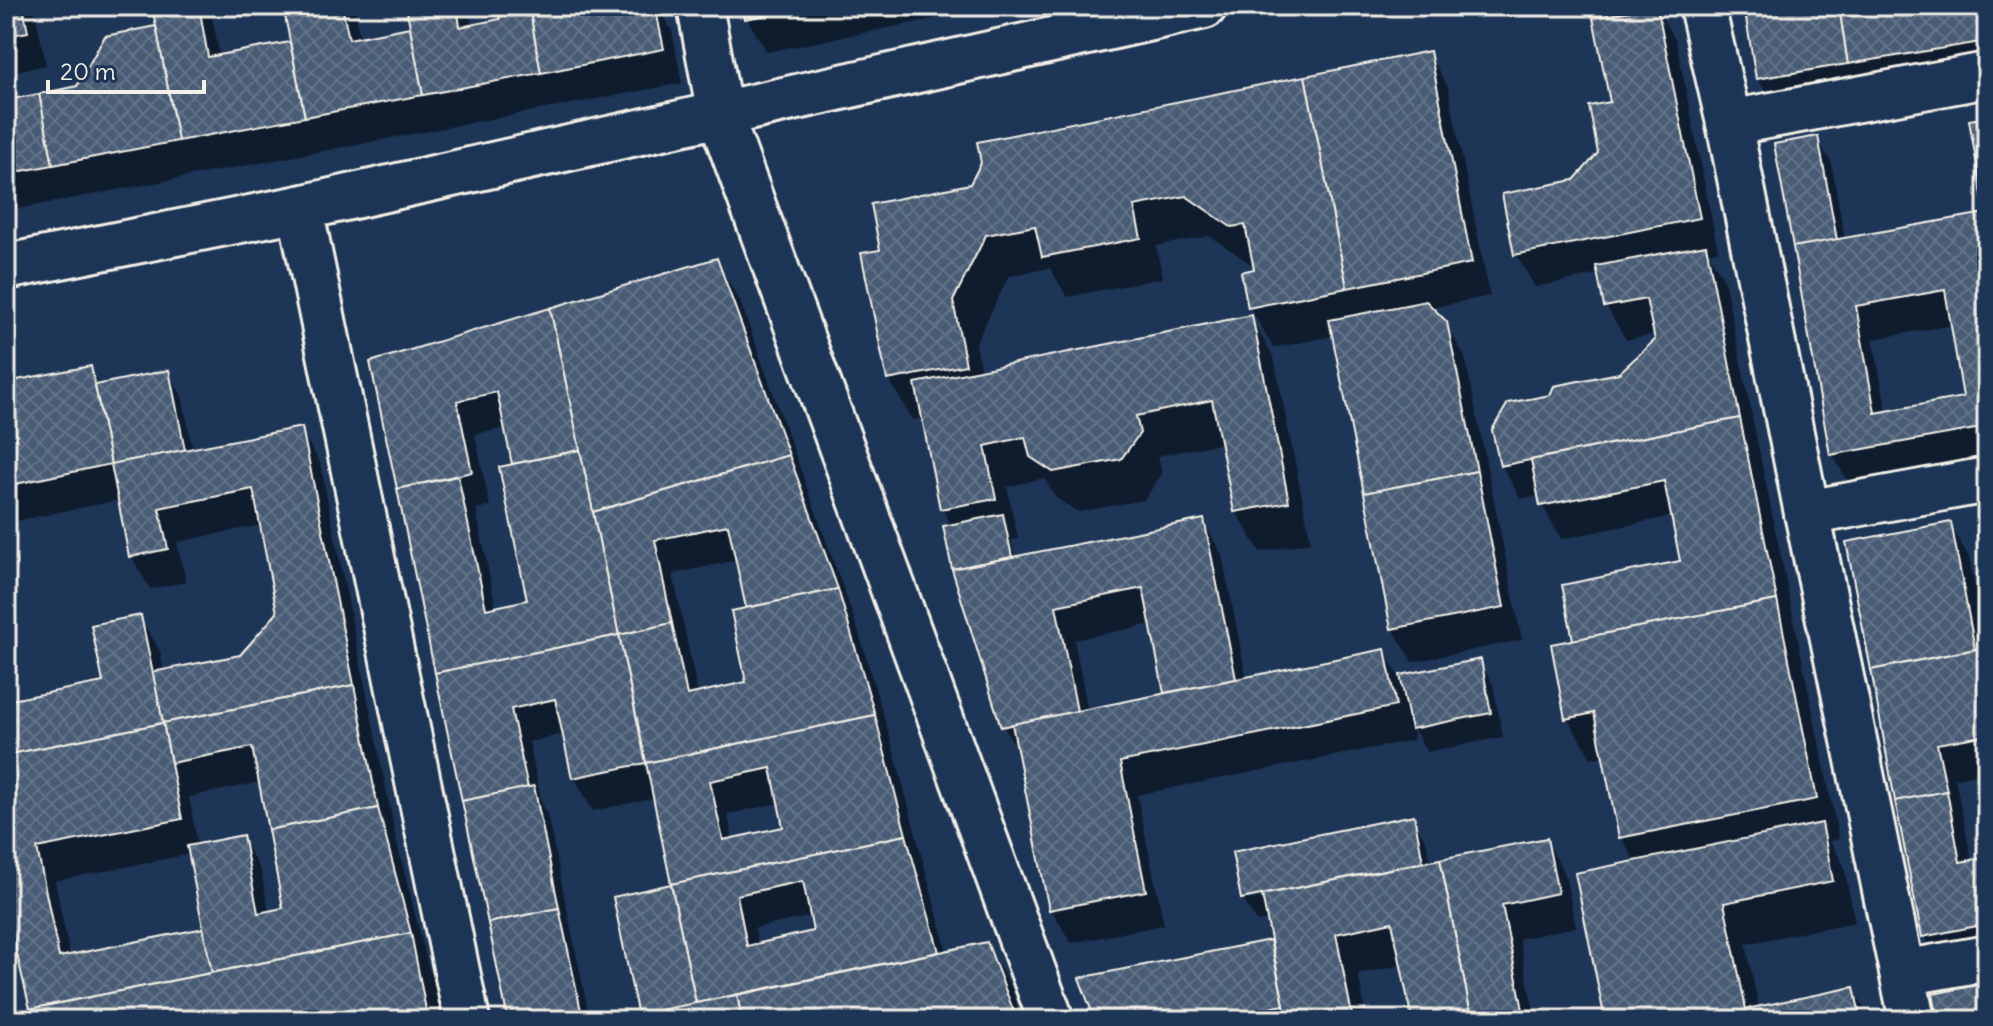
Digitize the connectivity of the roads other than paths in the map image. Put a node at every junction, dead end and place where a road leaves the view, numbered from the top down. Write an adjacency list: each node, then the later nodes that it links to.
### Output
1 (700, 6): 5 (street)
2 (1204, 6): 5 (street)
3 (1702, 6): 6 (street)
4 (1987, 75): 6 (street)
5 (720, 115): 7 (street); 14 (street)
6 (1729, 123): 10 (street)
7 (300, 208): 8 (street); 13 (street)
8 (6, 267)
9 (1987, 480): 10 (street)
10 (1807, 513): 12 (street)
11 (1987, 958): 12 (street)
12 (1903, 973): 15 (street)
13 (467, 1020)
14 (1051, 1020)
15 (1912, 1020)

